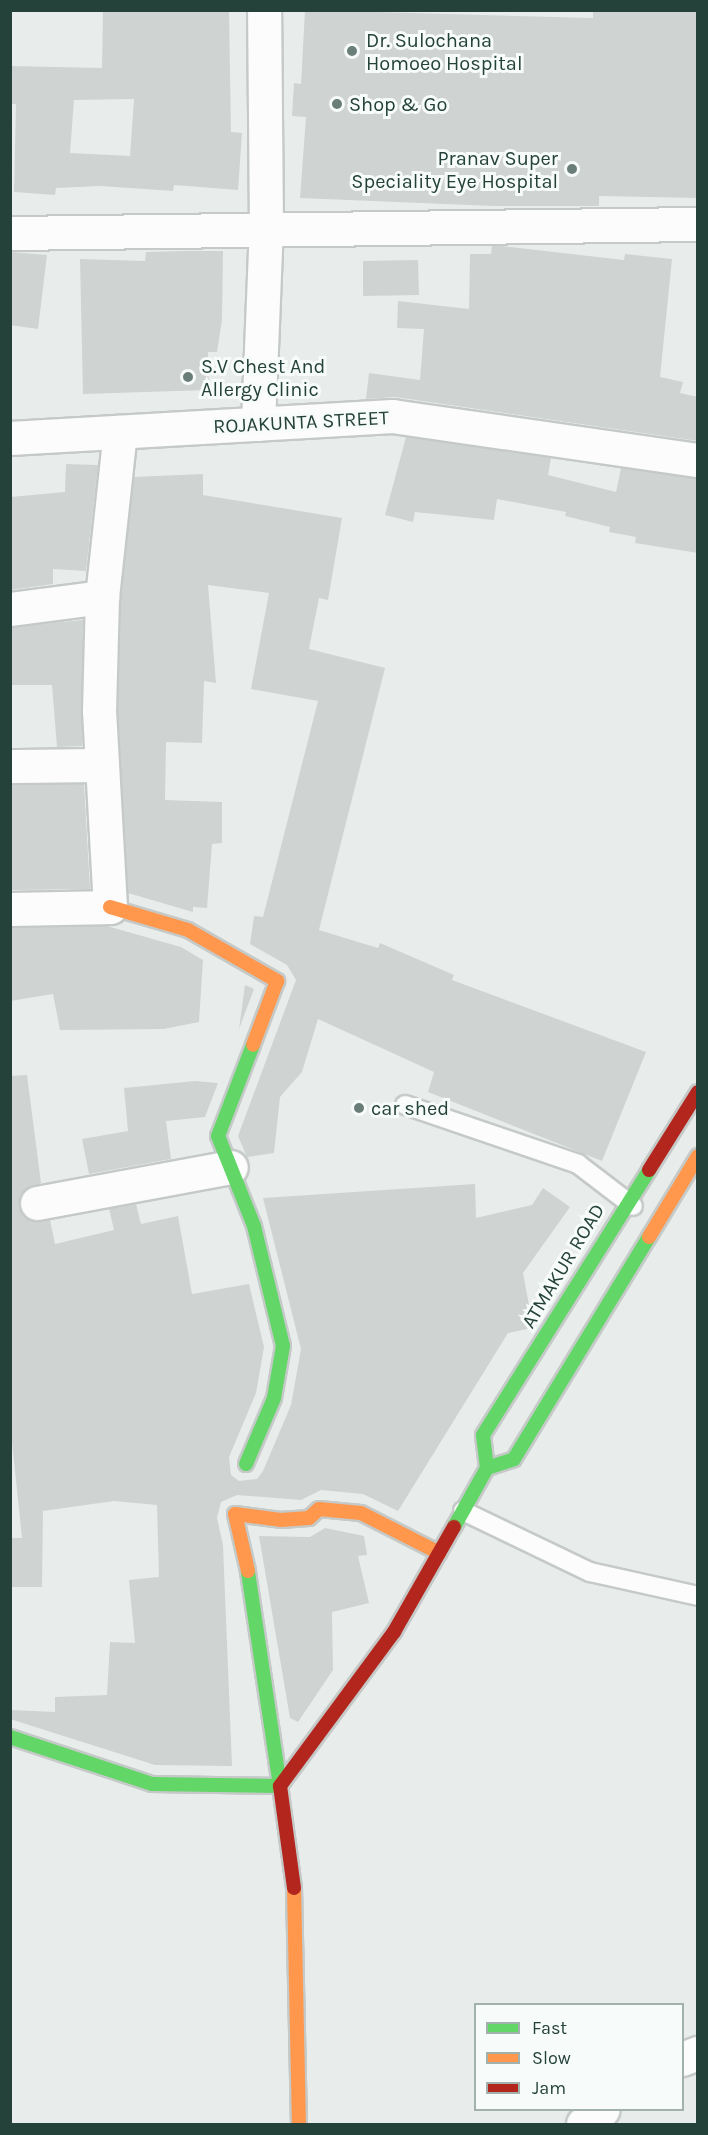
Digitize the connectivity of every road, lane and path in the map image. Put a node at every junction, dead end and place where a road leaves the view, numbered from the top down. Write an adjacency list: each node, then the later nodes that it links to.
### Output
1 (264, 10): 3 (street)
2 (698, 224): 3 (street)
3 (266, 229): 4 (street); 5 (street)
4 (10, 233)
5 (258, 424): 6 (street, ROJAKUNTA STREET); 8 (street, ROJAKUNTA STREET)
6 (120, 432): 7 (street, ROJAKUNTA STREET); 9 (street)
7 (10, 438)
8 (698, 460)
9 (102, 597): 10 (street); 11 (street)
10 (10, 609)
11 (102, 765): 12 (street); 13 (street)
12 (10, 766)
13 (110, 907): 14 (street); 18 (main road)
14 (10, 909)
15 (698, 1092): 19 (main road, ATMAKUR ROAD)
16 (405, 1105): 19 (lane)
17 (698, 1156): 21 (main road)
18 (231, 1167): 20 (street); 22 (main road)
19 (626, 1201): 21 (lane); 23 (main road, ATMAKUR ROAD)
20 (37, 1203)
21 (654, 1221): 23 (main road)
22 (246, 1464)
23 (487, 1468): 24 (main road)
24 (463, 1511): 25 (main road); 26 (lane)
25 (439, 1553): 28 (main road); 28 (main road)
26 (698, 1596)
27 (10, 1737): 28 (main road)
28 (280, 1786): 32 (main road)
29 (698, 2052): 30 (street)
30 (684, 2058)
31 (599, 2111): 33 (street)
32 (299, 2124)
33 (583, 2124)

